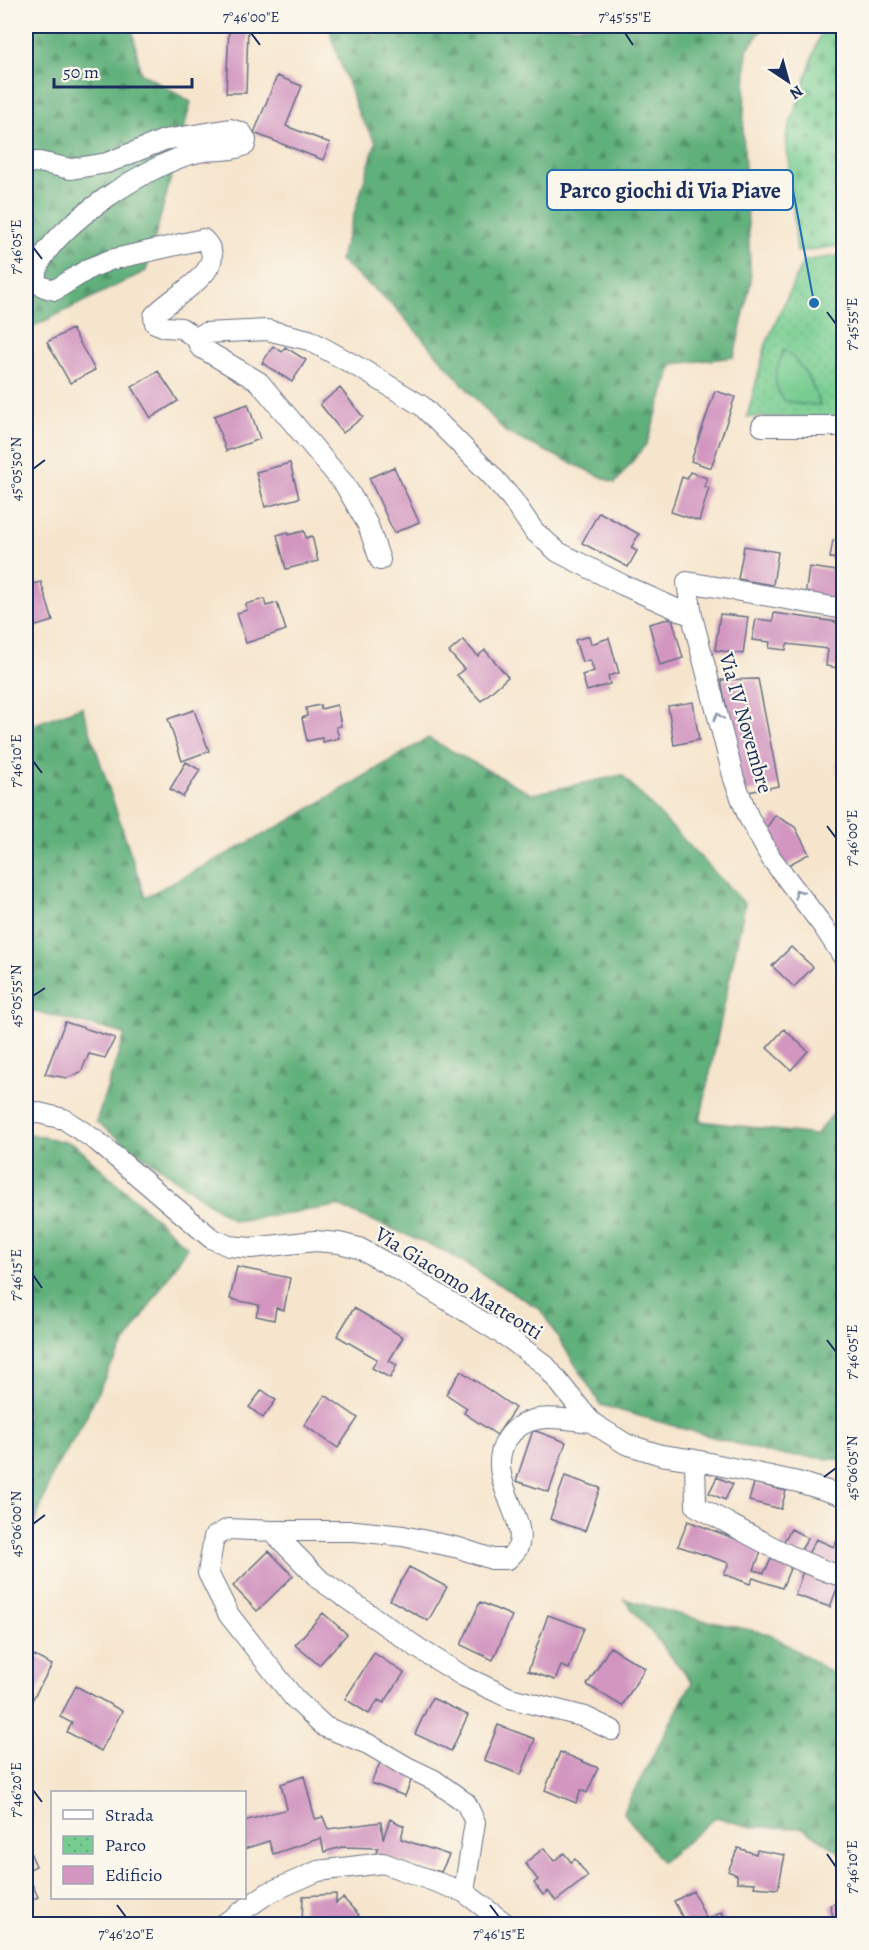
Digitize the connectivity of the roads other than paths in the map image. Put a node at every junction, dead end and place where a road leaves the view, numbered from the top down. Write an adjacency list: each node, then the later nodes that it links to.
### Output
1 (26, 162): 2 (street)
2 (196, 338): 5 (street); 7 (street)
3 (762, 426): 4 (street)
4 (843, 426)
5 (380, 560)
6 (843, 609): 7 (street, Via IV Novembre)
7 (692, 616): 8 (street, Via IV Novembre, one-way to 7)
8 (823, 926): 9 (street); 10 (street, Via IV Novembre)
9 (843, 927)
10 (843, 958)
11 (26, 1110): 12 (street, Via Giacomo Matteotti)
12 (591, 1422): 13 (street, Via Giacomo Matteotti); 15 (street)
13 (695, 1460): 14 (street, Via Giacomo Matteotti); 16 (street)
14 (843, 1496)
15 (272, 1532): 17 (street); 18 (street)
16 (843, 1577)
17 (612, 1730)
18 (464, 1892): 19 (street); 20 (street)
19 (224, 1924)
20 (506, 1924)

